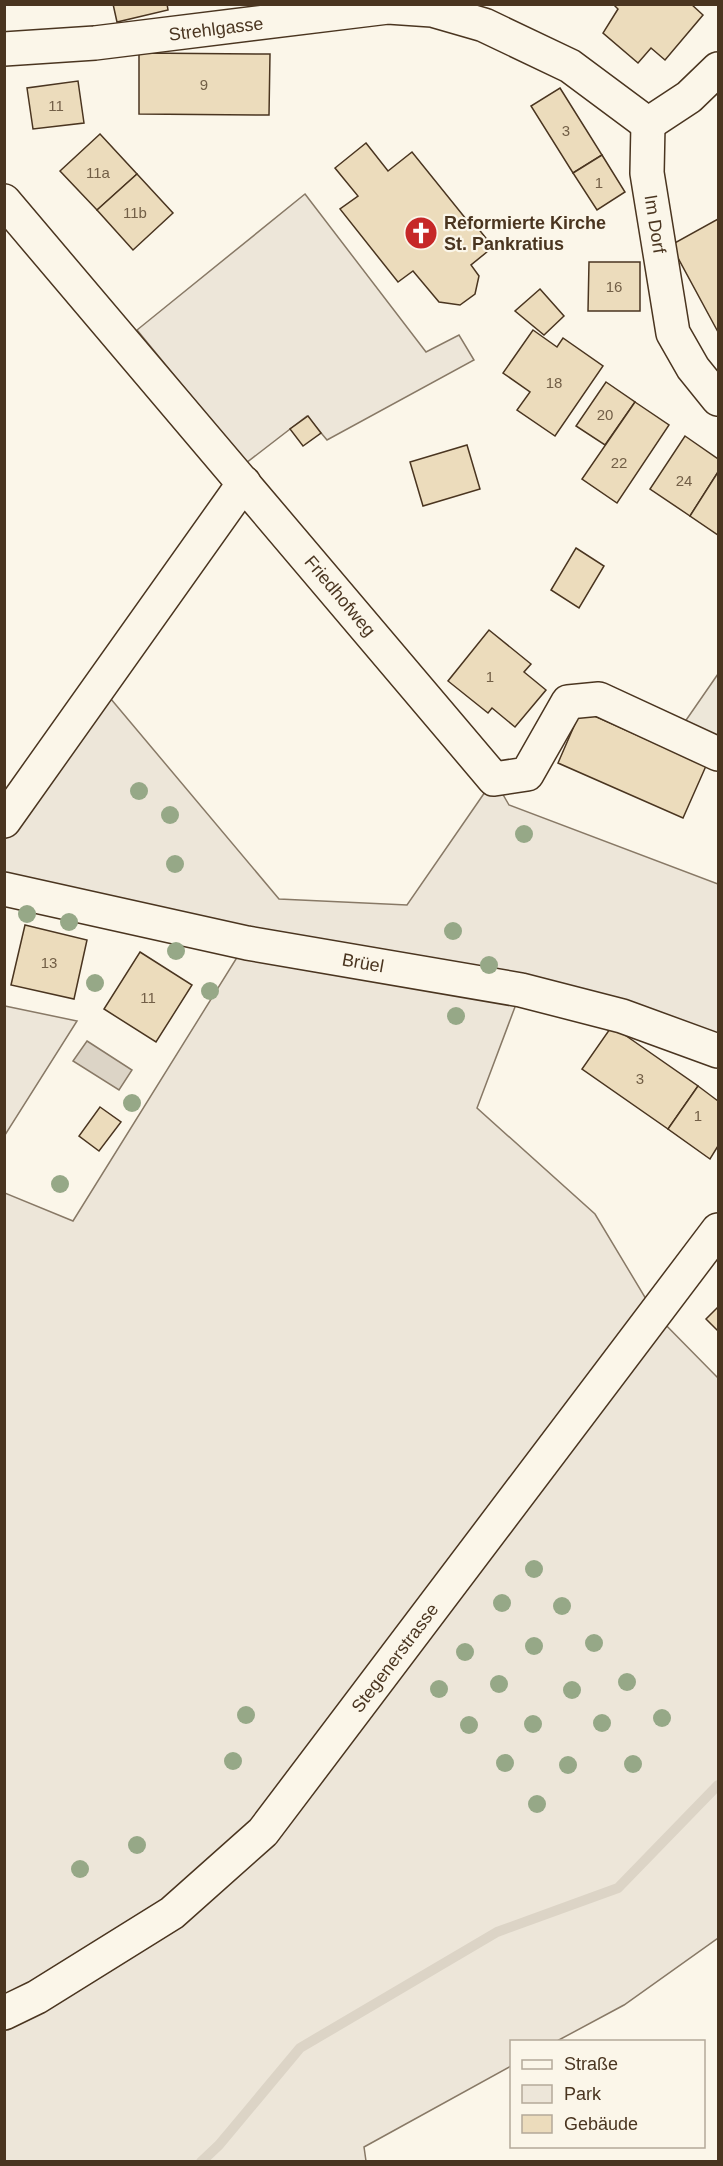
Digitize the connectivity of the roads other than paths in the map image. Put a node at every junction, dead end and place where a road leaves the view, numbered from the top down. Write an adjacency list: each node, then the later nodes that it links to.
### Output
1 (388, 6): 2 (street, Strehlgasse); 4 (street, Strehlgasse)
2 (4, 49)
3 (718, 69): 4 (street)
4 (648, 124): 6 (street, Im Dorf)
5 (4, 201): 7 (street, Friedhofweg)
6 (718, 399)
7 (244, 483): 8 (street, Friedhofweg); 9 (street)
8 (718, 754)
9 (4, 821)
10 (4, 889): 11 (street, Brüel)
11 (718, 1051)
12 (718, 1230): 13 (street, Stegenerstrasse)
13 (4, 2013)

